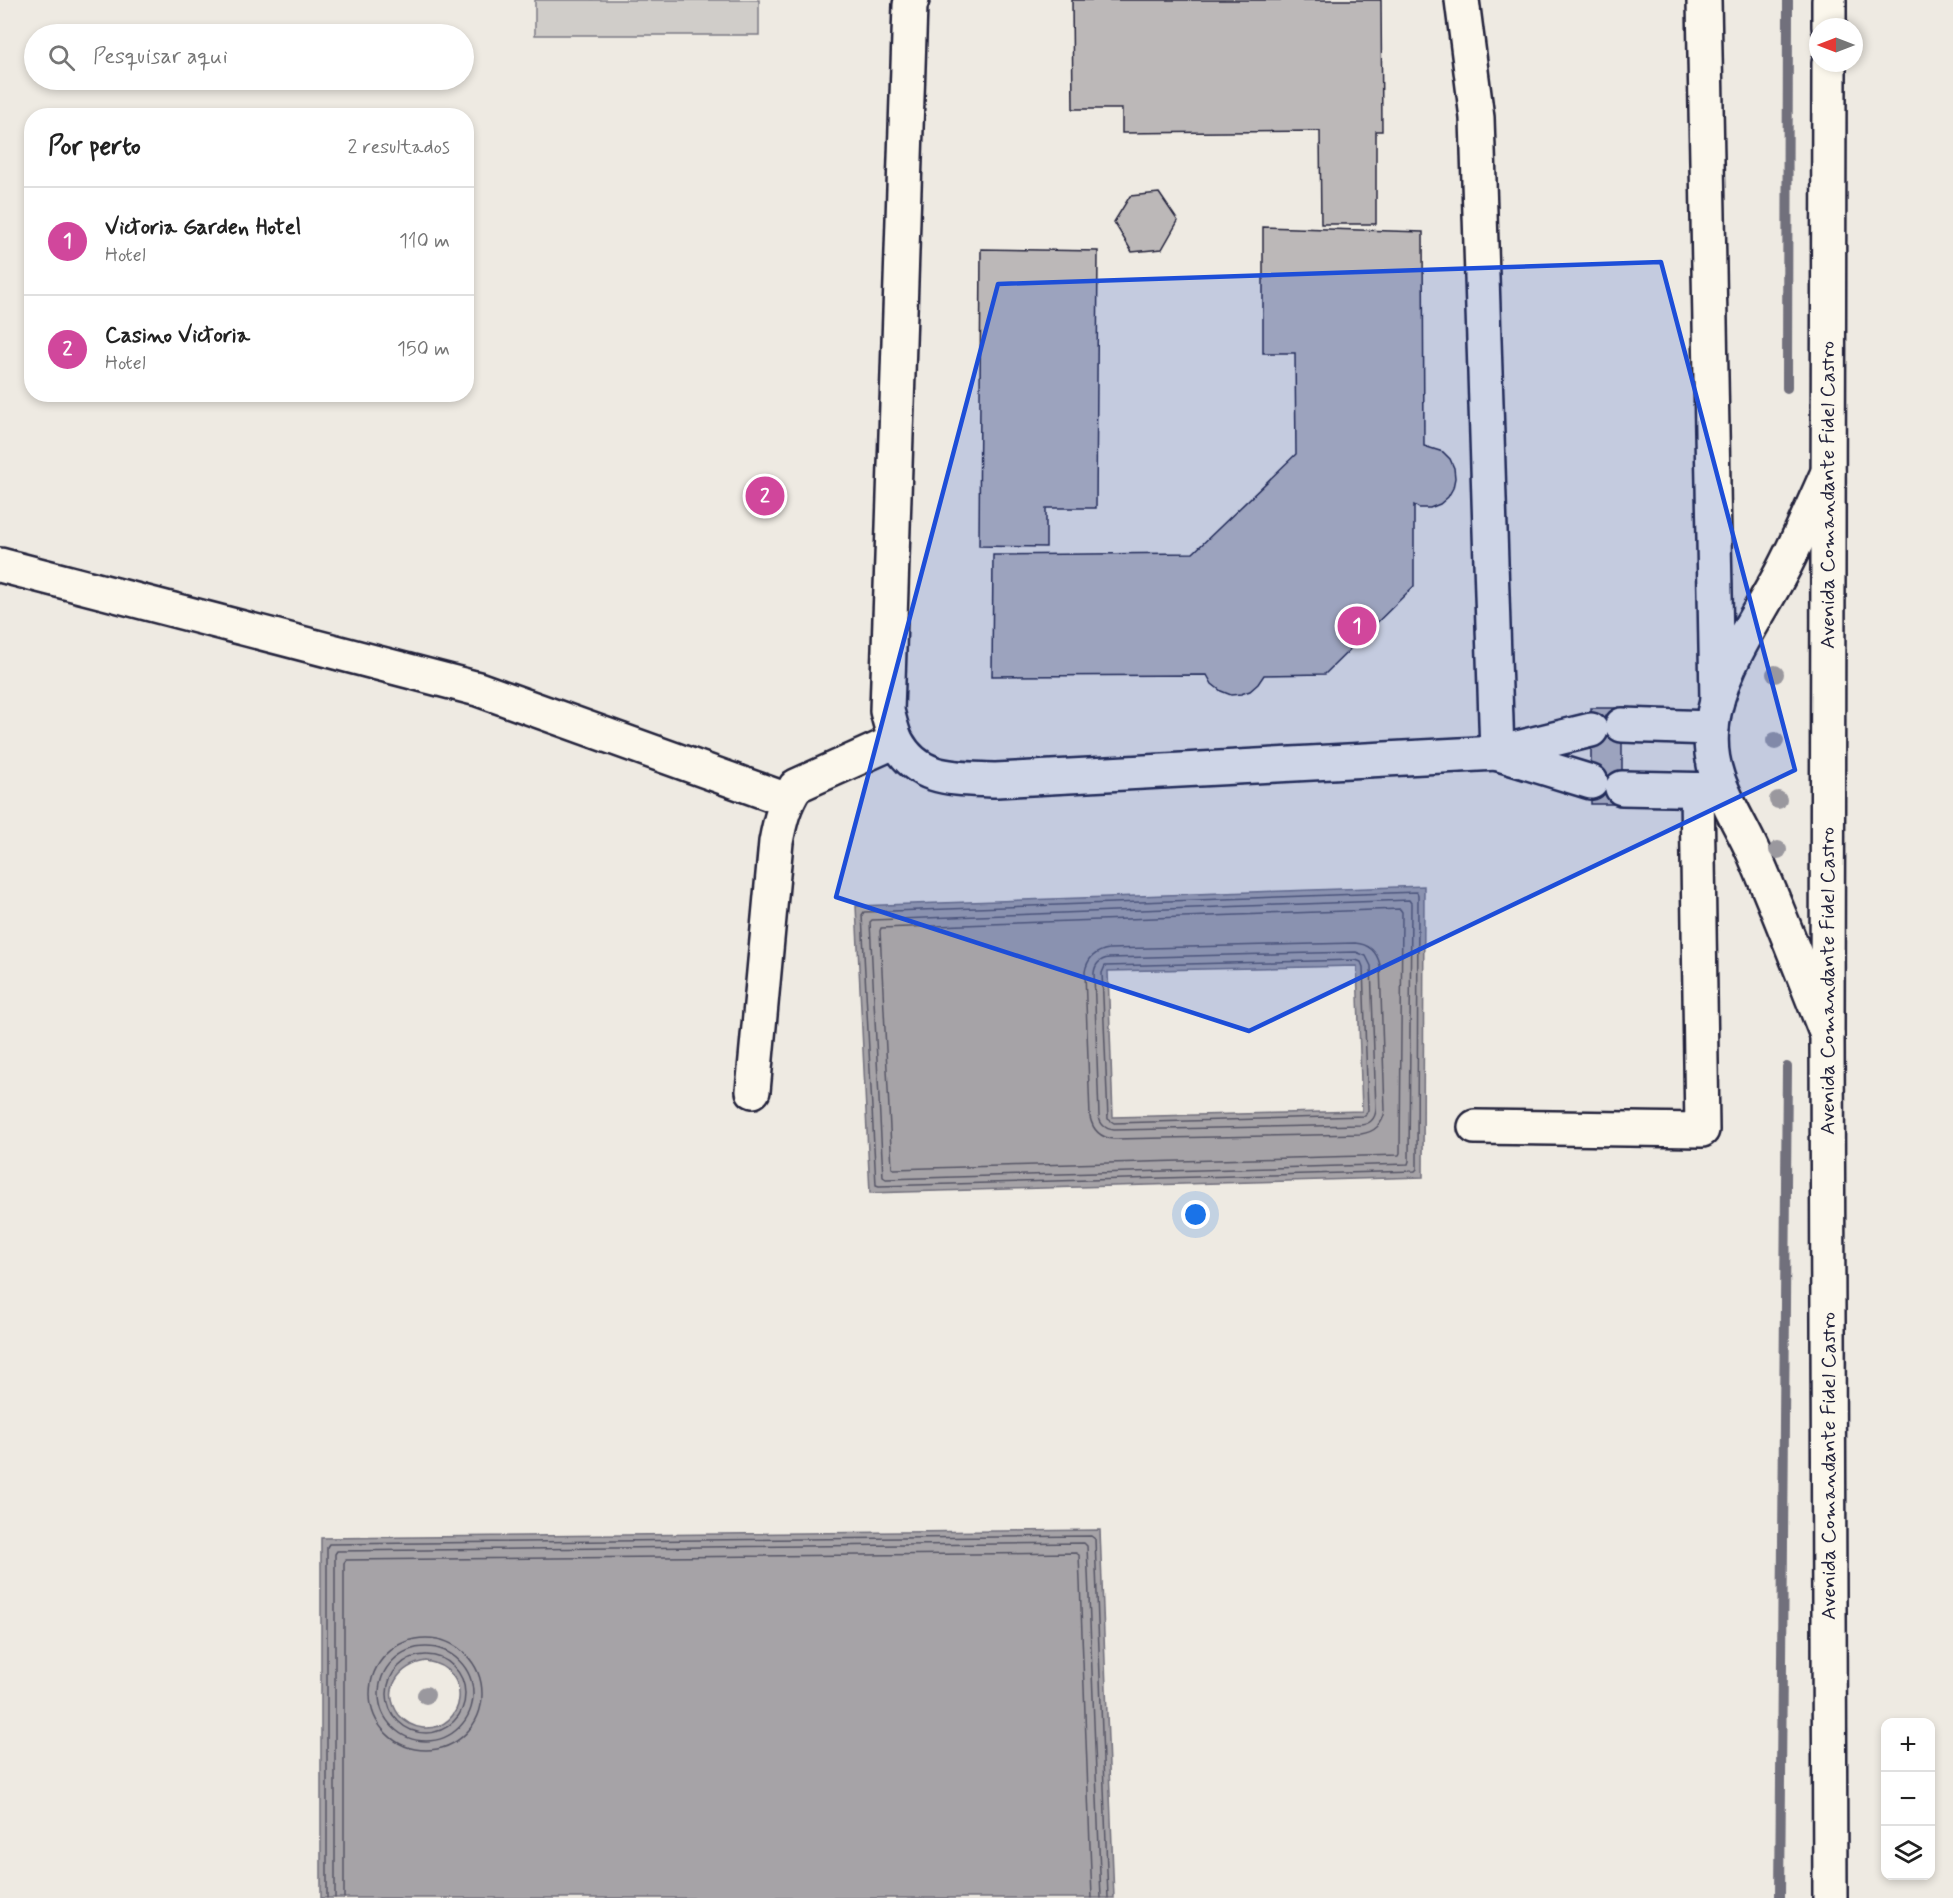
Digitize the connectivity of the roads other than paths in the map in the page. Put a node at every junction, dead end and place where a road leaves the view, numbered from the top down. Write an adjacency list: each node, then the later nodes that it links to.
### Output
1 (912, 0): 12 (main road)
2 (1462, 0): 13 (main road)
3 (1704, 0): 9 (main road)
4 (1829, 0): 5 (main road)
5 (1829, 18)
6 (1829, 72): 7 (main road, Avenida Comandante Fidel Castro)
7 (1828, 472): 9 (main road); 18 (main road, Avenida Comandante Fidel Castro)
8 (0, 566): 17 (main road)
9 (1714, 714): 10 (main road); 16 (main road)
10 (1623, 725)
11 (1590, 730): 13 (main road)
12 (896, 741): 13 (main road); 17 (main road)
13 (1497, 753): 14 (main road)
14 (1590, 782)
15 (1623, 788): 16 (main road)
16 (1709, 790): 18 (main road); 20 (main road)
17 (787, 800): 19 (main road)
18 (1827, 1037): 21 (main road, Avenida Comandante Fidel Castro)
19 (753, 1091)
20 (1475, 1127)
21 (1830, 1898)

